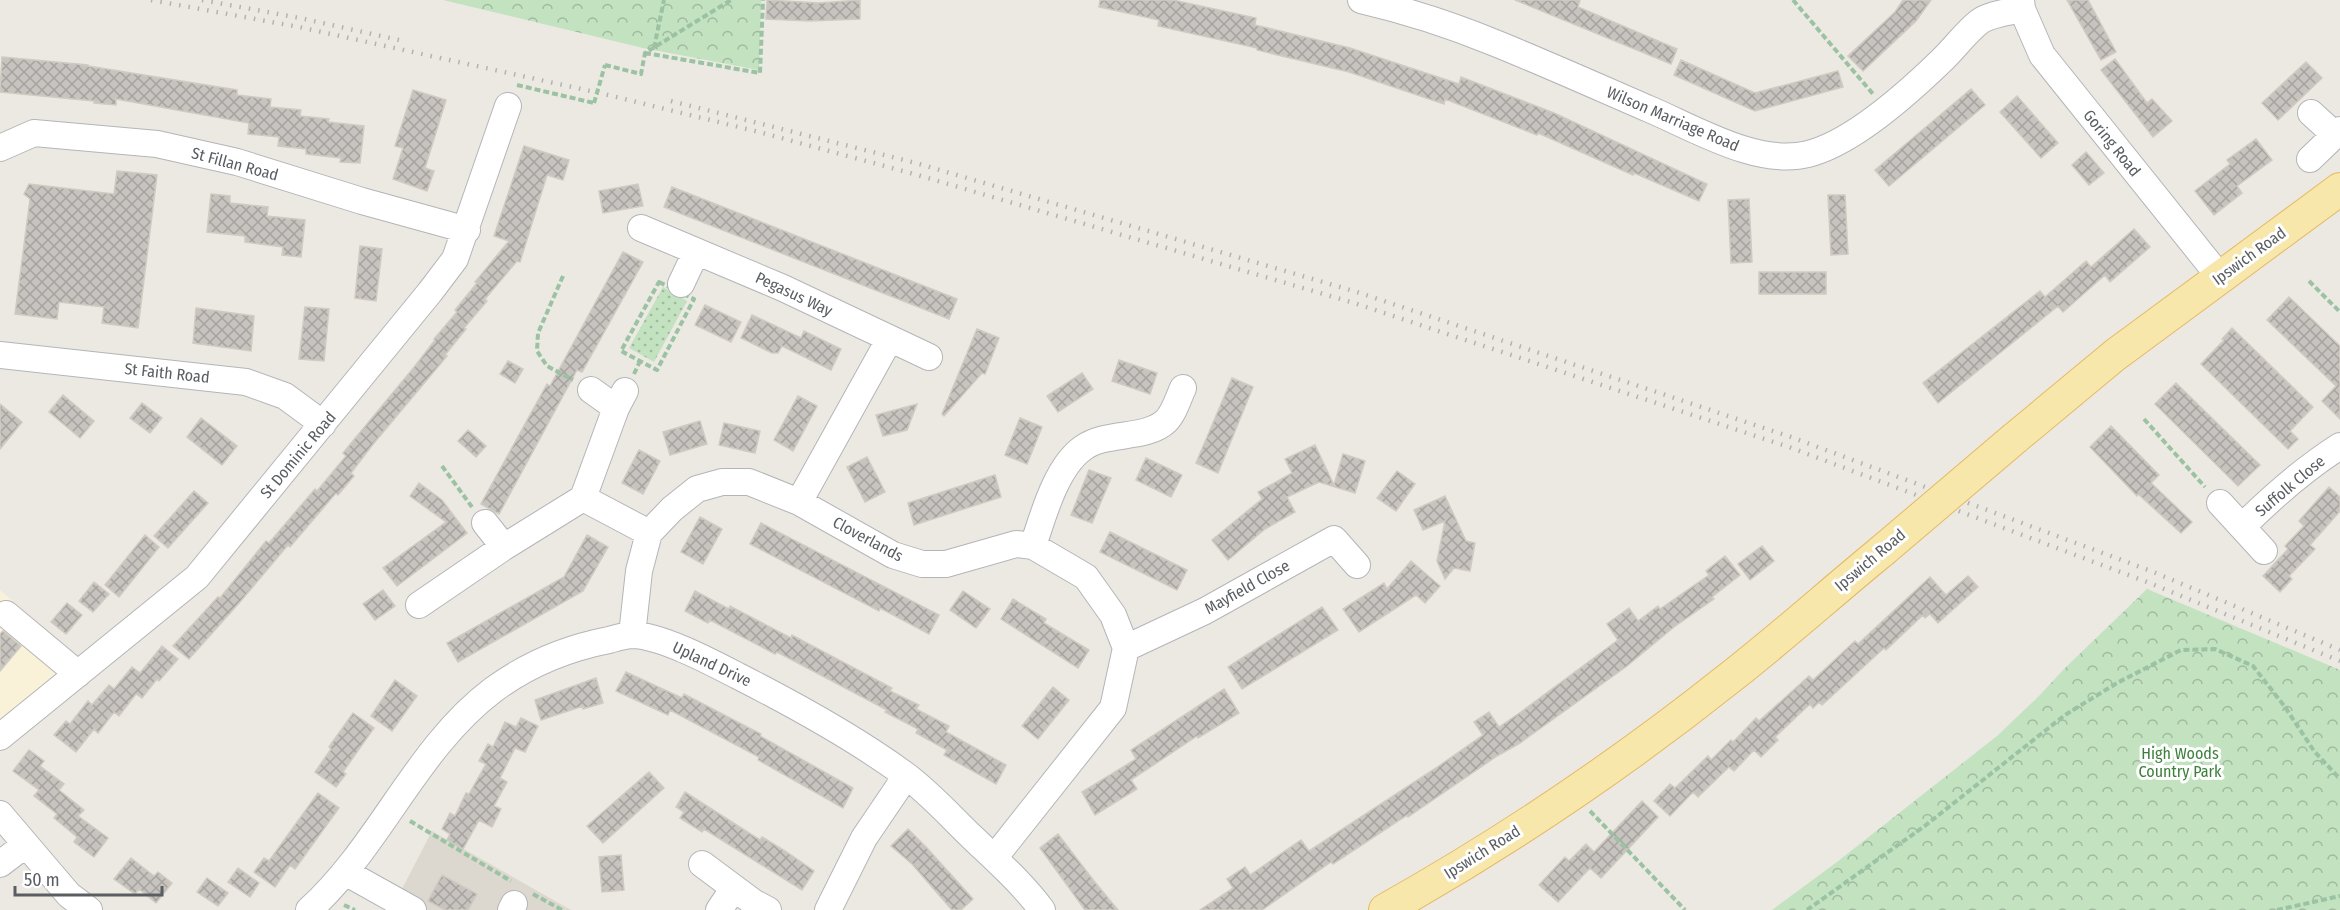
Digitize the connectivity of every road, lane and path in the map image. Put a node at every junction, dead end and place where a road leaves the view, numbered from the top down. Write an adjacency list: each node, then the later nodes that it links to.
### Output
1 (664, 0): 7 (path)
2 (731, 0): 7 (path)
3 (763, 0): 8 (path)
4 (1361, 0): 10 (street, Wilson Marriage Road)
5 (1793, 0): 10 (path)
6 (2022, 4): 10 (street, Wilson Marriage Road); 20 (street, Goring Road)
7 (654, 48): 8 (path)
8 (645, 53): 9 (path, bridge)
9 (508, 106): 17 (street, St Dominic Road)
10 (1885, 109)
11 (2311, 113): 12 (street)
12 (2338, 133): 14 (street)
13 (0, 148): 17 (street, St Fillan Road)
14 (2310, 159)
15 (2340, 189): 20 (main road, Ipswich Road)
16 (641, 228): 18 (street, Pegasus Way)
17 (467, 230): 30 (street, St Dominic Road)
18 (696, 252): 22 (street); 24 (street, Pegasus Way)
19 (563, 276): 28 (path)
20 (2220, 278): 70 (main road, Ipswich Road, bridge)
21 (2309, 280): 23 (path)
22 (678, 288): 22 (path)
23 (2340, 312)
24 (890, 340): 26 (street, Pegasus Way); 34 (street)
25 (0, 355): 30 (street, St Faith Road)
26 (928, 357)
27 (1183, 388): 39 (street)
28 (591, 390): 33 (street)
29 (2144, 419): 35 (path)
30 (323, 424): 47 (street, St Dominic Road)
31 (2340, 447): 37 (street, Suffolk Close)
32 (442, 466): 36 (path)
33 (583, 498): 38 (street); 40 (street)
34 (799, 501): 38 (street, Cloverlands); 39 (street, Cloverlands)
35 (2220, 503): 37 (street, Suffolk Close)
36 (485, 524): 40 (street)
37 (2242, 527): 41 (street, Suffolk Close)
38 (649, 533): 45 (street, Cloverlands)
39 (1033, 546): 46 (street)
40 (504, 547): 43 (street)
41 (2264, 551)
42 (1357, 565): 46 (street, Mayfield Close)
43 (419, 605)
44 (6, 614): 47 (street)
45 (632, 635): 49 (street, Upland Drive); 52 (street, Upland Drive)
46 (1126, 648): 55 (street)
47 (78, 674): 48 (street, St Dominic Road)
48 (0, 737)
49 (906, 776): 55 (street, Upland Drive); 68 (street)
50 (2340, 779): 72 (path)
51 (1585, 806): 71 (path)
52 (392, 808): 58 (street, Upland Drive); 61 (path)
53 (0, 813): 54 (street)
54 (25, 844): 56 (street); 62 (street)
55 (994, 858): 69 (street, Upland Drive)
56 (0, 864)
57 (702, 864): 59 (street)
58 (345, 872): 63 (street, Upland Drive); 64 (street)
59 (734, 888): 66 (street); 67 (street)
60 (2340, 896): 73 (path)
61 (519, 898): 65 (path)
62 (89, 910)
63 (309, 910)
64 (413, 910)
65 (562, 910)
66 (718, 910)
67 (768, 910)
68 (828, 910)
69 (1042, 910)
70 (1385, 910)
71 (1685, 910)
72 (1807, 910)
73 (2277, 910)

